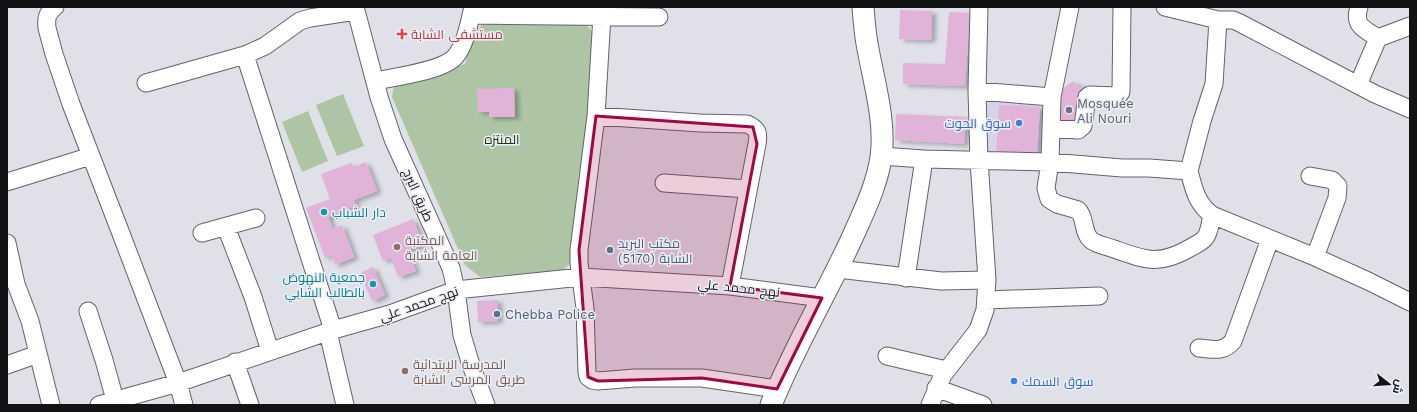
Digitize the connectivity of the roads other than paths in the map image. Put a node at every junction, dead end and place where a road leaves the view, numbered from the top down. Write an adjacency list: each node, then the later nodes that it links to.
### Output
1 (55, 7): 24 (street)
2 (863, 7): 25 (main road)
3 (979, 7): 19 (street)
4 (1070, 7): 20 (street)
5 (1122, 7): 23 (street)
6 (1165, 7): 12 (street)
7 (1359, 7): 14 (street)
8 (356, 9): 15 (street); 16 (street, طريق البرج)
9 (472, 11): 10 (street); 16 (street)
10 (602, 15): 11 (street); 22 (street)
11 (659, 16)
12 (1218, 20): 18 (street); 29 (street)
13 (1410, 26): 14 (street)
14 (1378, 38): 18 (street)
15 (245, 55): 17 (street); 52 (street)
16 (375, 81): 46 (street, طريق البرج)
17 (146, 83)
18 (1358, 85): 21 (street)
19 (977, 91): 20 (street); 27 (street)
20 (1052, 97): 23 (street)
21 (1410, 108)
22 (596, 116): 33 (street); 42 (street)
23 (1052, 128): 28 (street)
24 (91, 156): 31 (street); 60 (street)
25 (881, 156): 26 (street); 41 (main road)
26 (924, 159): 27 (street); 43 (street)
27 (979, 160): 28 (street); 44 (street)
28 (1050, 162): 29 (street); 34 (street)
29 (1189, 171): 34 (street)
30 (1310, 176): 40 (street)
31 (7, 182)
32 (664, 183): 33 (street)
33 (748, 189): 45 (street)
34 (1212, 214): 38 (street)
35 (256, 218): 36 (street)
36 (226, 227): 37 (street); 54 (street)
37 (202, 233)
38 (1270, 239): 40 (street); 53 (street)
39 (7, 243): 55 (street)
40 (1315, 257): 50 (street)
41 (838, 269): 43 (street); 48 (main road)
42 (581, 277): 45 (street, نهج محمد علي); 46 (street, نهج محمد علي); 62 (street)
43 (906, 278): 44 (street)
44 (987, 280): 49 (street)
45 (730, 286): 48 (street, نهج محمد علي)
46 (456, 290): 52 (street, نهج محمد علي); 68 (street, طريق البرج)
47 (1099, 296): 49 (street)
48 (822, 298): 62 (main road)
49 (986, 300): 59 (street)
50 (1410, 302)
51 (88, 311): 63 (street)
52 (330, 331): 54 (street, نهج محمد علي); 67 (street)
53 (1199, 348)
54 (270, 351): 57 (street, نهج محمد علي)
55 (38, 354): 58 (street); 64 (street)
56 (887, 356): 59 (street)
57 (235, 362): 60 (street, نهج محمد علي); 66 (street)
58 (7, 365)
59 (946, 370): 61 (street)
60 (178, 383): 63 (street, نهج محمد علي); 65 (street)
61 (936, 388): 69 (street); 70 (street)
62 (774, 397)
63 (107, 403)
64 (52, 405)
65 (184, 405)
66 (250, 405)
67 (345, 405)
68 (486, 405)
69 (930, 405)
70 (983, 405)

